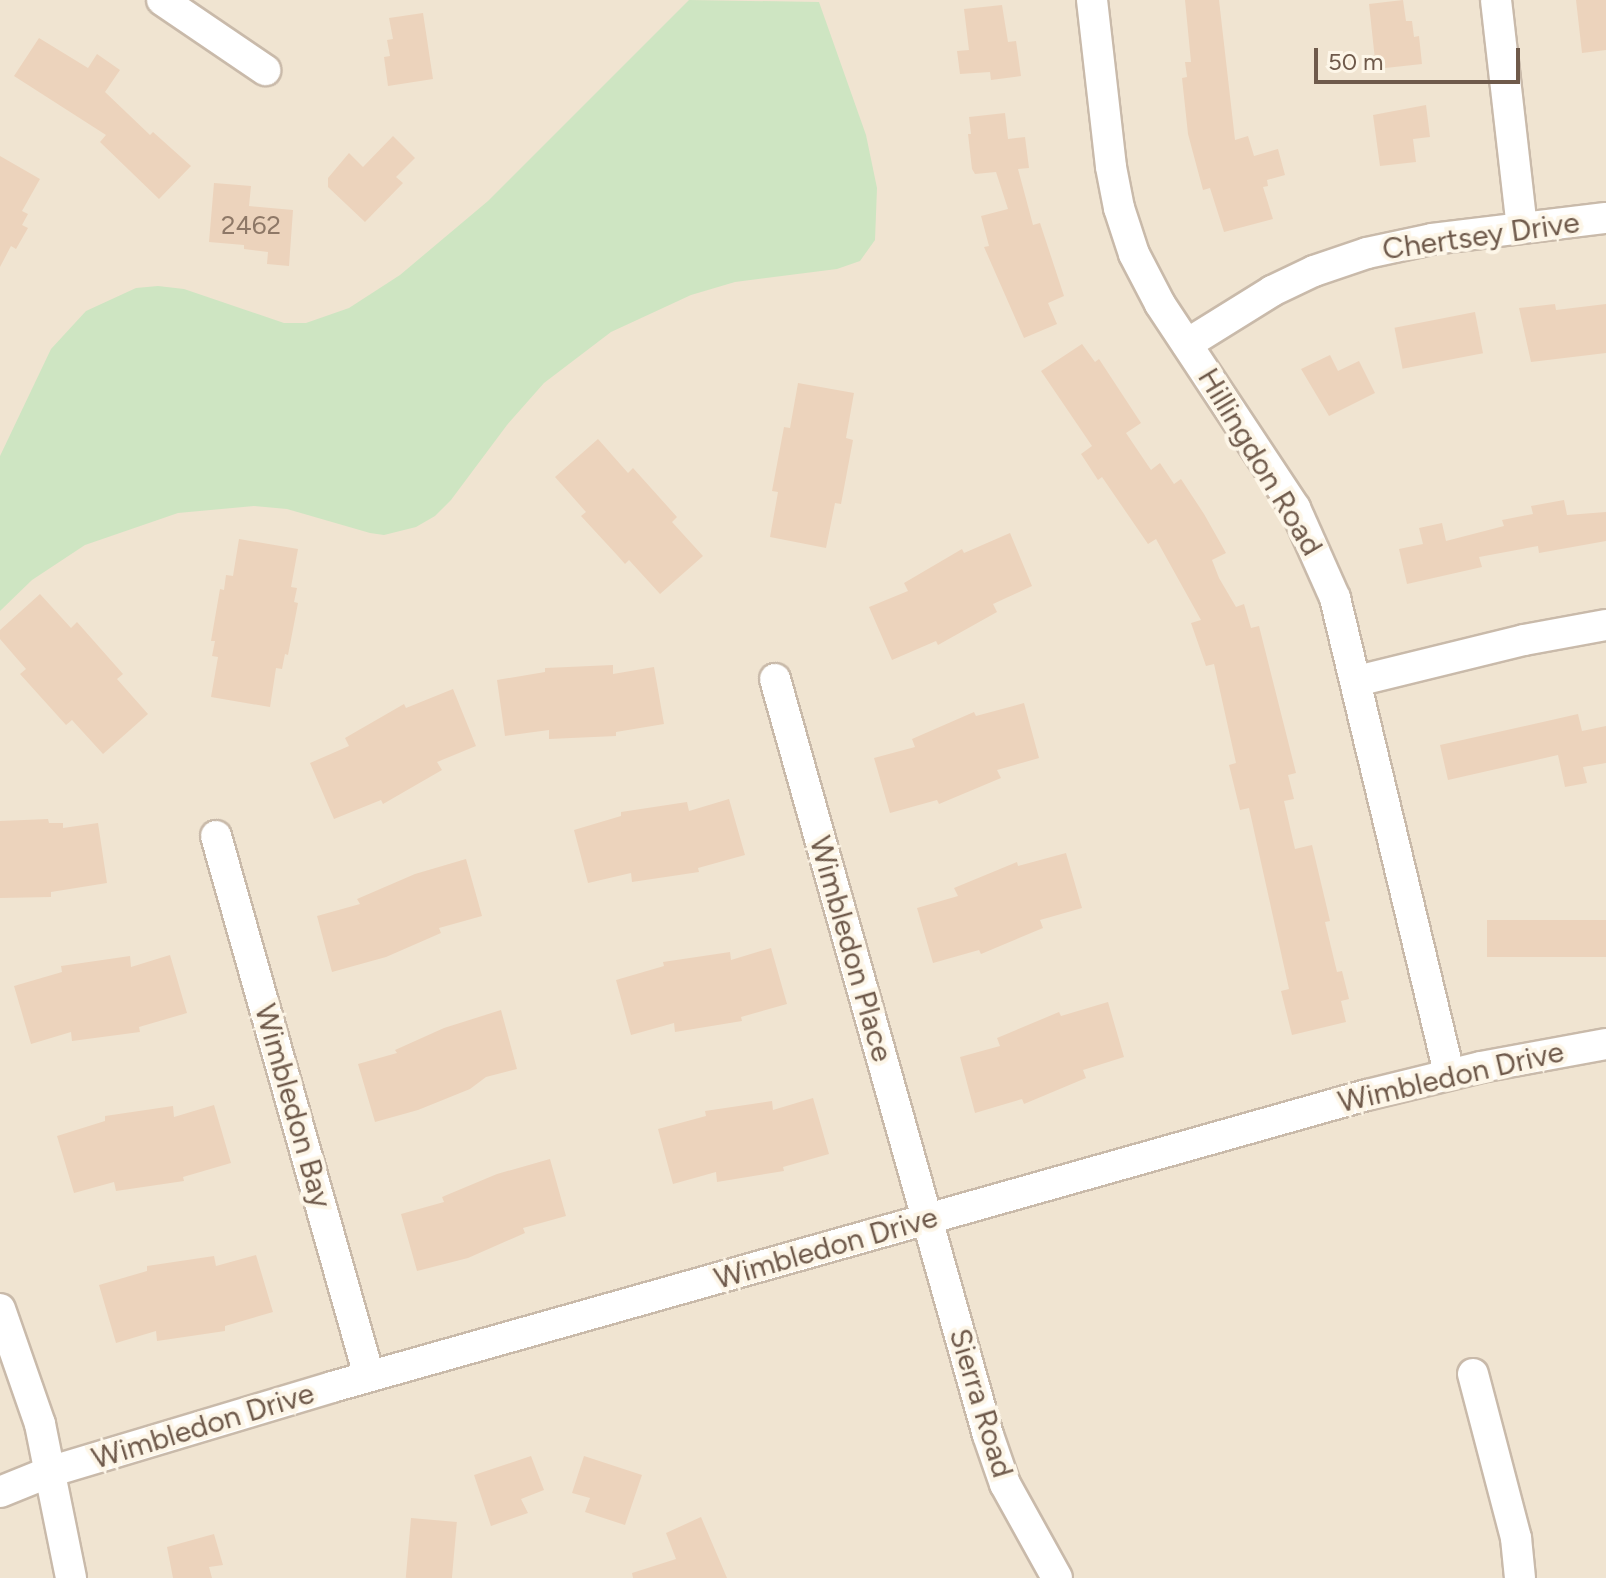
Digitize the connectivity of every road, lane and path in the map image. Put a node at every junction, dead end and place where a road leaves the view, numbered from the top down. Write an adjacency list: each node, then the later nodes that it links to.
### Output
1 (162, 0): 4 (street)
2 (1092, 0): 7 (street, Hillingdon Road)
3 (1496, 0): 6 (street)
4 (265, 70)
5 (1606, 218): 6 (street, Chertsey Drive)
6 (1522, 228): 7 (street, Chertsey Drive)
7 (1187, 344): 10 (street, Hillingdon Road)
8 (1606, 625): 10 (street)
9 (775, 679): 14 (street, Wimbledon Place)
10 (1357, 681): 13 (street, Hillingdon Road)
11 (216, 836): 17 (street, Wimbledon Bay)
12 (1606, 1044): 13 (street, Wimbledon Drive)
13 (1449, 1074): 14 (street, Wimbledon Drive)
14 (927, 1219): 17 (street, Wimbledon Drive); 21 (street, Sierra Road)
15 (0, 1309): 18 (street)
16 (1473, 1374): 22 (street)
17 (369, 1376): 18 (street, Wimbledon Drive)
18 (52, 1471): 19 (street, Wimbledon Drive); 20 (street)
19 (0, 1492)
20 (71, 1578)
21 (1057, 1578)
22 (1520, 1578)

